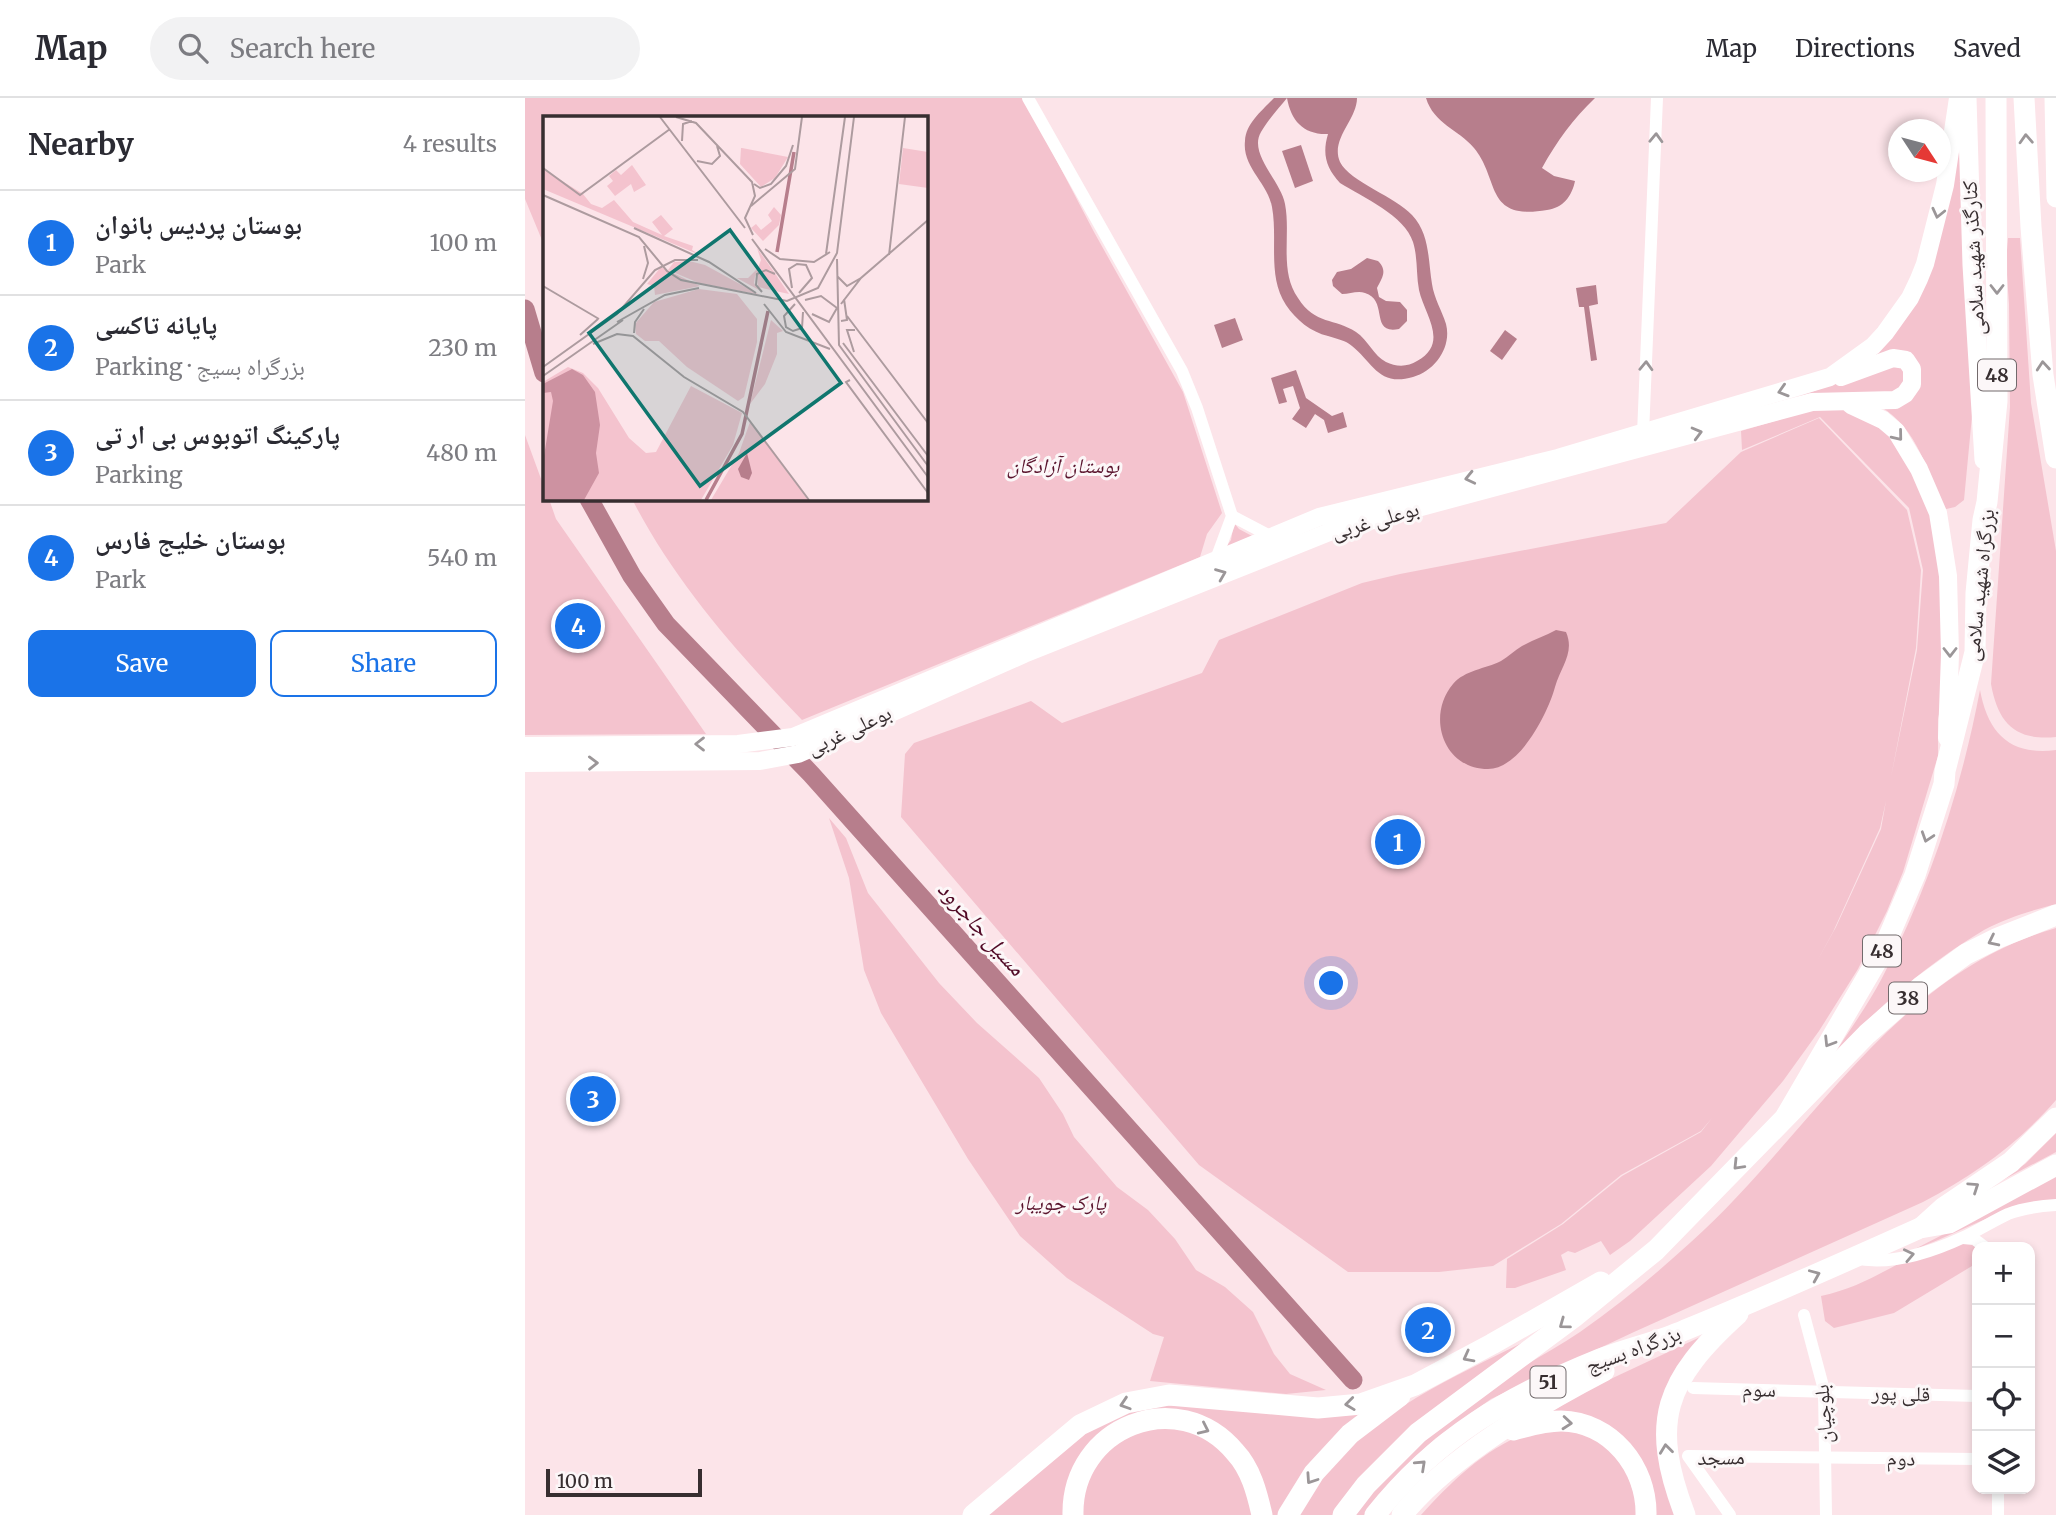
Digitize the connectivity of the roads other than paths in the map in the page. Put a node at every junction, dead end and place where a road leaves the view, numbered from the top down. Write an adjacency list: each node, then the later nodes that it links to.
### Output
1 (1028, 98): 14 (street)
2 (1657, 98): 11 (street, one-way to 2)
3 (1958, 98): 9 (main road, بوعلی غربی, one-way to 9)
4 (1967, 98): 13 (main road, کنارگذر شهید سلامی)
5 (1996, 98): 13 (highway, بزرگراه شهید سلامی / 48, one-way to 13)
6 (2024, 98): 12 (highway, 48, one-way to 6)
7 (2054, 98): 8 (main road)
8 (2056, 198)
9 (1830, 377): 10 (main road); 11 (main road, بوعلی غربی, one-way to 11)
10 (1841, 401): 18 (main road, بوعلی غربی, one-way to 10); 19 (main road, بوعلی غربی, one-way to 19)
11 (1643, 434): 15 (main road, بوعلی غربی, one-way to 15)
12 (2056, 458)
13 (1987, 502): 19 (highway, بزرگراه شهید سلامی / 48)
14 (1232, 516): 15 (street); 16 (street)
15 (1270, 536): 16 (main road, بوعلی غربی)
16 (1216, 559): 17 (main road, بوعلی غربی, one-way to 17)
17 (525, 746)
18 (525, 763)
19 (1945, 772): 21 (highway, بزرگراه شهید سلامی / 48, one-way to 21)
20 (2056, 915): 21 (highway, 38, one-way to 21)
21 (1786, 1116): 28 (highway, 51, one-way to 28)
22 (2056, 1118): 25 (highway, one-way to 22)
23 (2056, 1164): 25 (highway)
24 (2056, 1205): 26 (street)
25 (1920, 1228): 29 (highway, بزرگراه بسیج / 51)
26 (1963, 1238): 27 (street); 29 (street, one-way to 26)
27 (1978, 1242)
28 (1655, 1250): 33 (highway, one-way to 33); 45 (highway, 51, one-way to 45)
29 (1854, 1258): 30 (highway, بزرگراه بسیج / 51, one-way to 29)
30 (1752, 1301): 32 (highway, بزرگراه بسیج / 51); 49 (highway, one-way to 30)
31 (1804, 1315): 35 (street, بلوچیان)
32 (1683, 1331): 37 (highway); 46 (highway, بزرگراه بسیج / 51, one-way to 32)
33 (1415, 1385): 41 (highway, one-way to 41); 44 (highway, one-way to 44)
34 (1693, 1388): 35 (street, سوم)
35 (1824, 1390): 36 (street, قلی پور); 38 (street, بلوچیان)
36 (1972, 1396)
37 (1501, 1433): 47 (highway); 48 (highway, one-way to 48)
38 (1825, 1457): 39 (street, دوم); 50 (street, مسجد); 51 (street, بلوچیان)
39 (1972, 1459)
40 (1998, 1494): 52 (street)
41 (973, 1515)
42 (1073, 1515): 43 (highway, one-way to 43)
43 (1262, 1515)
44 (1289, 1515)
45 (1343, 1515)
46 (1375, 1515)
47 (1402, 1515)
48 (1646, 1515)
49 (1685, 1515)
50 (1730, 1515)
51 (1826, 1515)
52 (1998, 1515)

